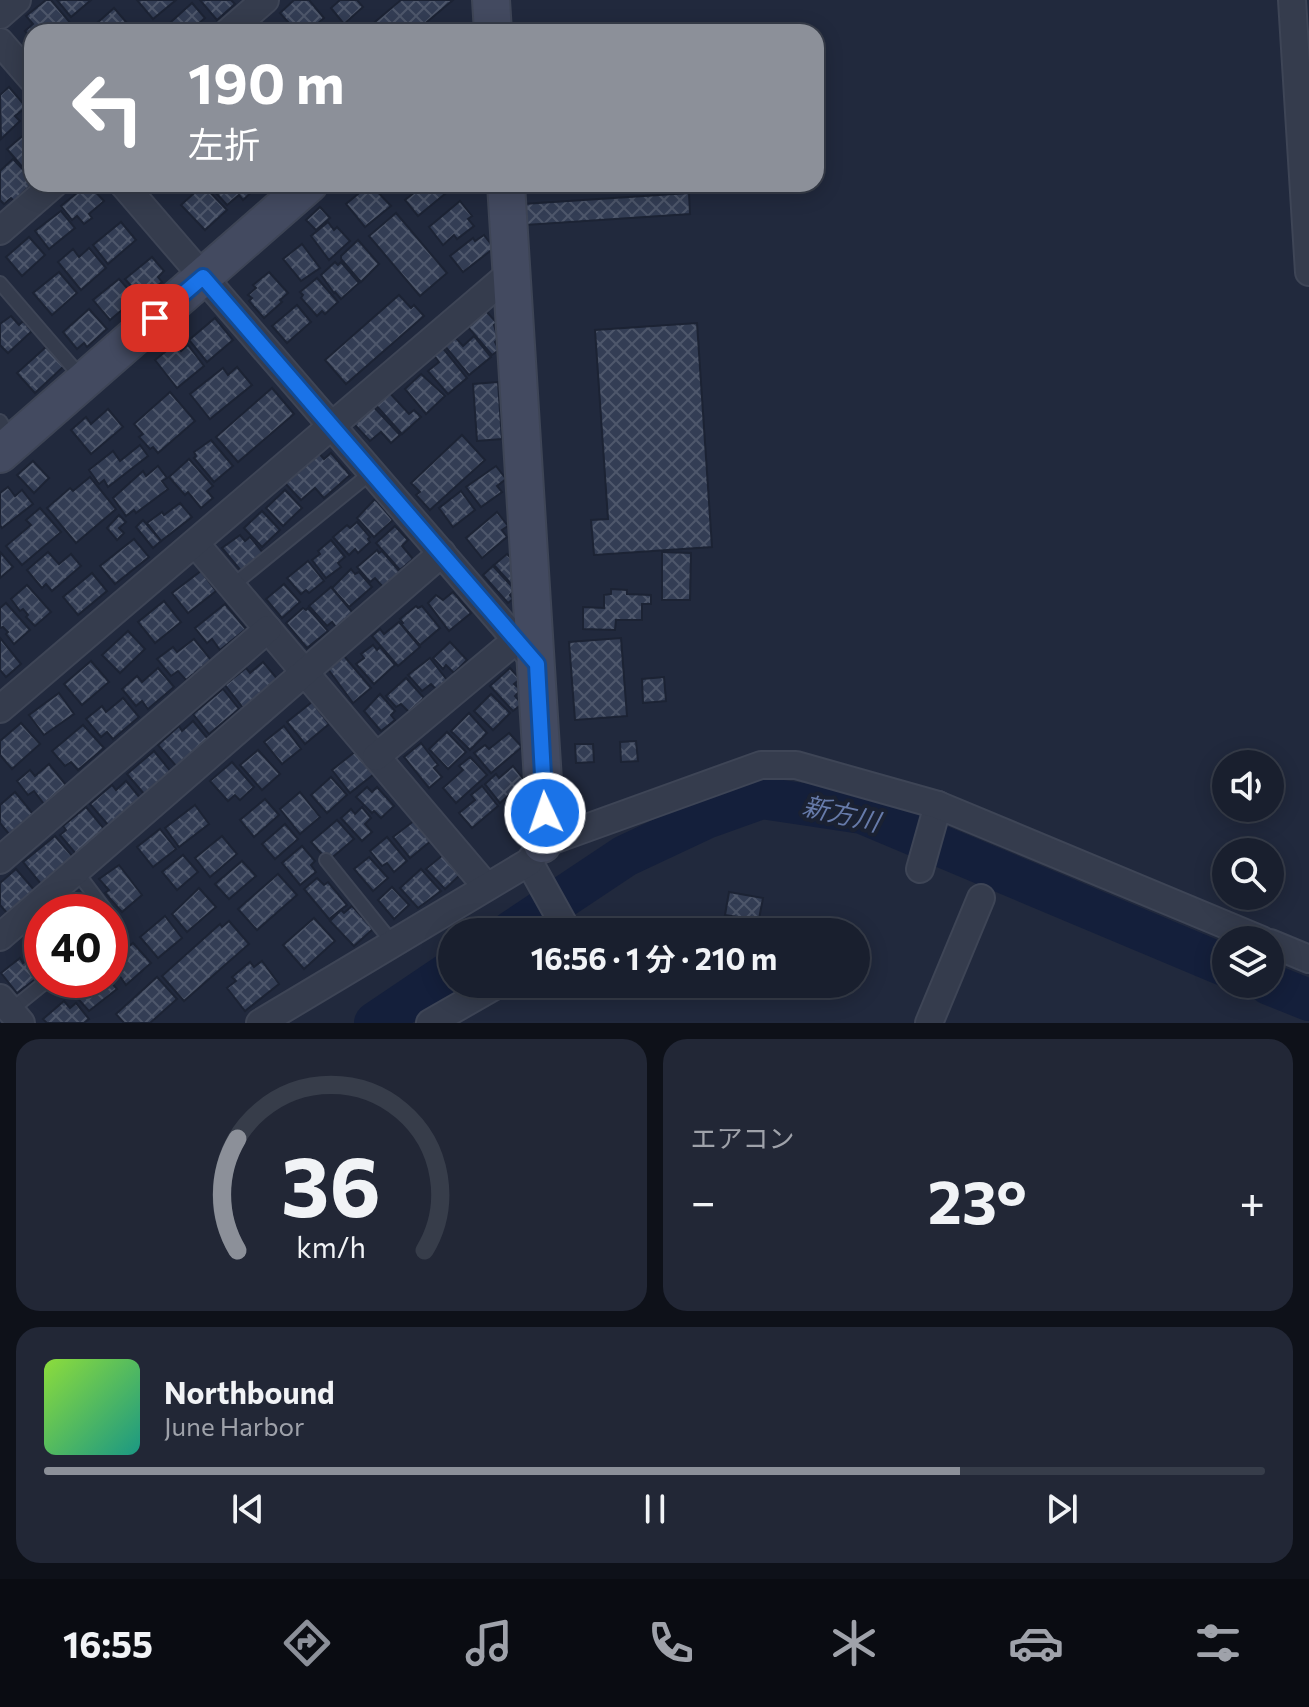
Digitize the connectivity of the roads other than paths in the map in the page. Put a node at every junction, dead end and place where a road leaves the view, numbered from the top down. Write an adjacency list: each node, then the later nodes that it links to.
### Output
1 (17, 0): 4 (street)
2 (1292, 0): 6 (street)
3 (257, 3): 5 (street)
4 (0, 15)
5 (236, 24)
6 (1301, 27): 15 (street)
7 (0, 42): 8 (street)
8 (24, 70)
9 (44, 192): 13 (street)
10 (130, 192): 16 (street)
11 (300, 192): 16 (street)
12 (507, 192): 14 (street)
13 (3, 224)
14 (513, 271): 19 (street); 26 (street)
15 (1309, 272)
16 (203, 277): 18 (street); 19 (street)
17 (0, 283): 18 (lane)
18 (84, 380): 20 (street)
19 (331, 426): 21 (street); 22 (street)
20 (1, 433)
21 (372, 472): 23 (street); 24 (lane)
22 (195, 543): 24 (street); 28 (street)
23 (442, 553): 26 (street); 27 (street)
24 (232, 586): 25 (street)
25 (268, 629): 27 (street); 32 (street)
26 (527, 652): 29 (street); 31 (street)
27 (305, 672): 29 (street); 35 (street)
28 (0, 709)
29 (376, 757): 36 (street)
30 (938, 805): 31 (street); 34 (street); 40 (street)
31 (535, 853): 36 (street); 39 (street)
32 (0, 860)
33 (326, 860): 42 (lane)
34 (920, 869)
35 (76, 871): 37 (lane); 41 (street)
36 (486, 886): 42 (street)
37 (93, 894)
38 (981, 898): 48 (street)
39 (562, 918)
40 (1228, 926)
41 (0, 937)
42 (392, 942): 46 (street)
43 (1284, 949): 44 (street)
44 (1309, 959)
45 (474, 998): 47 (street)
46 (260, 1023)
47 (430, 1023)
48 (929, 1023)

